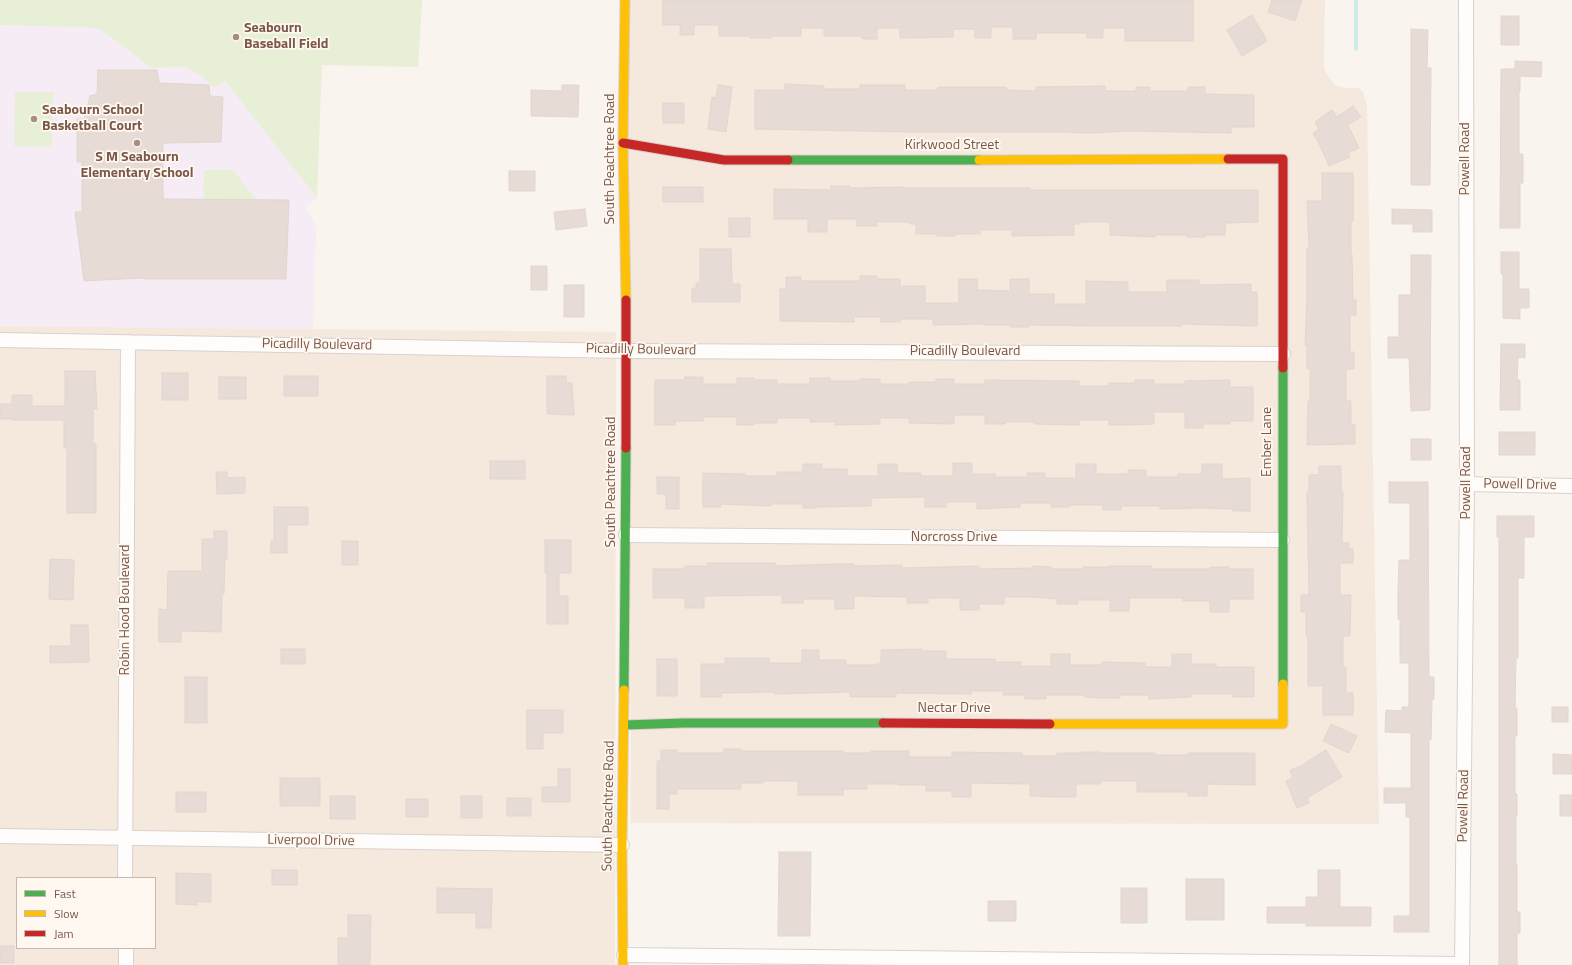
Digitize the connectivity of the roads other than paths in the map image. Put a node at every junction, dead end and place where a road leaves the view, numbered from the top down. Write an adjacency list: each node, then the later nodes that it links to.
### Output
1 (625, 0): 3 (street, South Peachtree Road)
2 (1466, 0): 9 (street, Powell Road)
3 (623, 143): 4 (street, Kirkwood Street); 7 (street, South Peachtree Road)
4 (1283, 159): 8 (street, Ember Lane)
5 (0, 340): 6 (street, Picadilly Boulevard)
6 (128, 342): 7 (street, Picadilly Boulevard); 16 (street, Robin Hood Boulevard)
7 (627, 351): 8 (street, Picadilly Boulevard); 11 (street, South Peachtree Road)
8 (1283, 354): 12 (street, Ember Lane)
9 (1467, 484): 10 (street, Powell Drive); 23 (street, Powell Road)
10 (1572, 486)
11 (626, 535): 12 (street, Norcross Drive); 14 (street, South Peachtree Road)
12 (1282, 540): 13 (street, Ember Lane)
13 (1283, 724): 14 (street, Nectar Drive)
14 (624, 725): 17 (street, South Peachtree Road)
15 (0, 836): 16 (street, Liverpool Drive)
16 (124, 839): 17 (street, Liverpool Drive); 18 (street, Robin Hood Boulevard)
17 (622, 845): 20 (street, South Peachtree Road)
18 (124, 877)
19 (126, 949): 22 (street)
20 (623, 960): 21 (street)
21 (1132, 963): 23 (street)
22 (126, 965)
23 (1462, 965)

